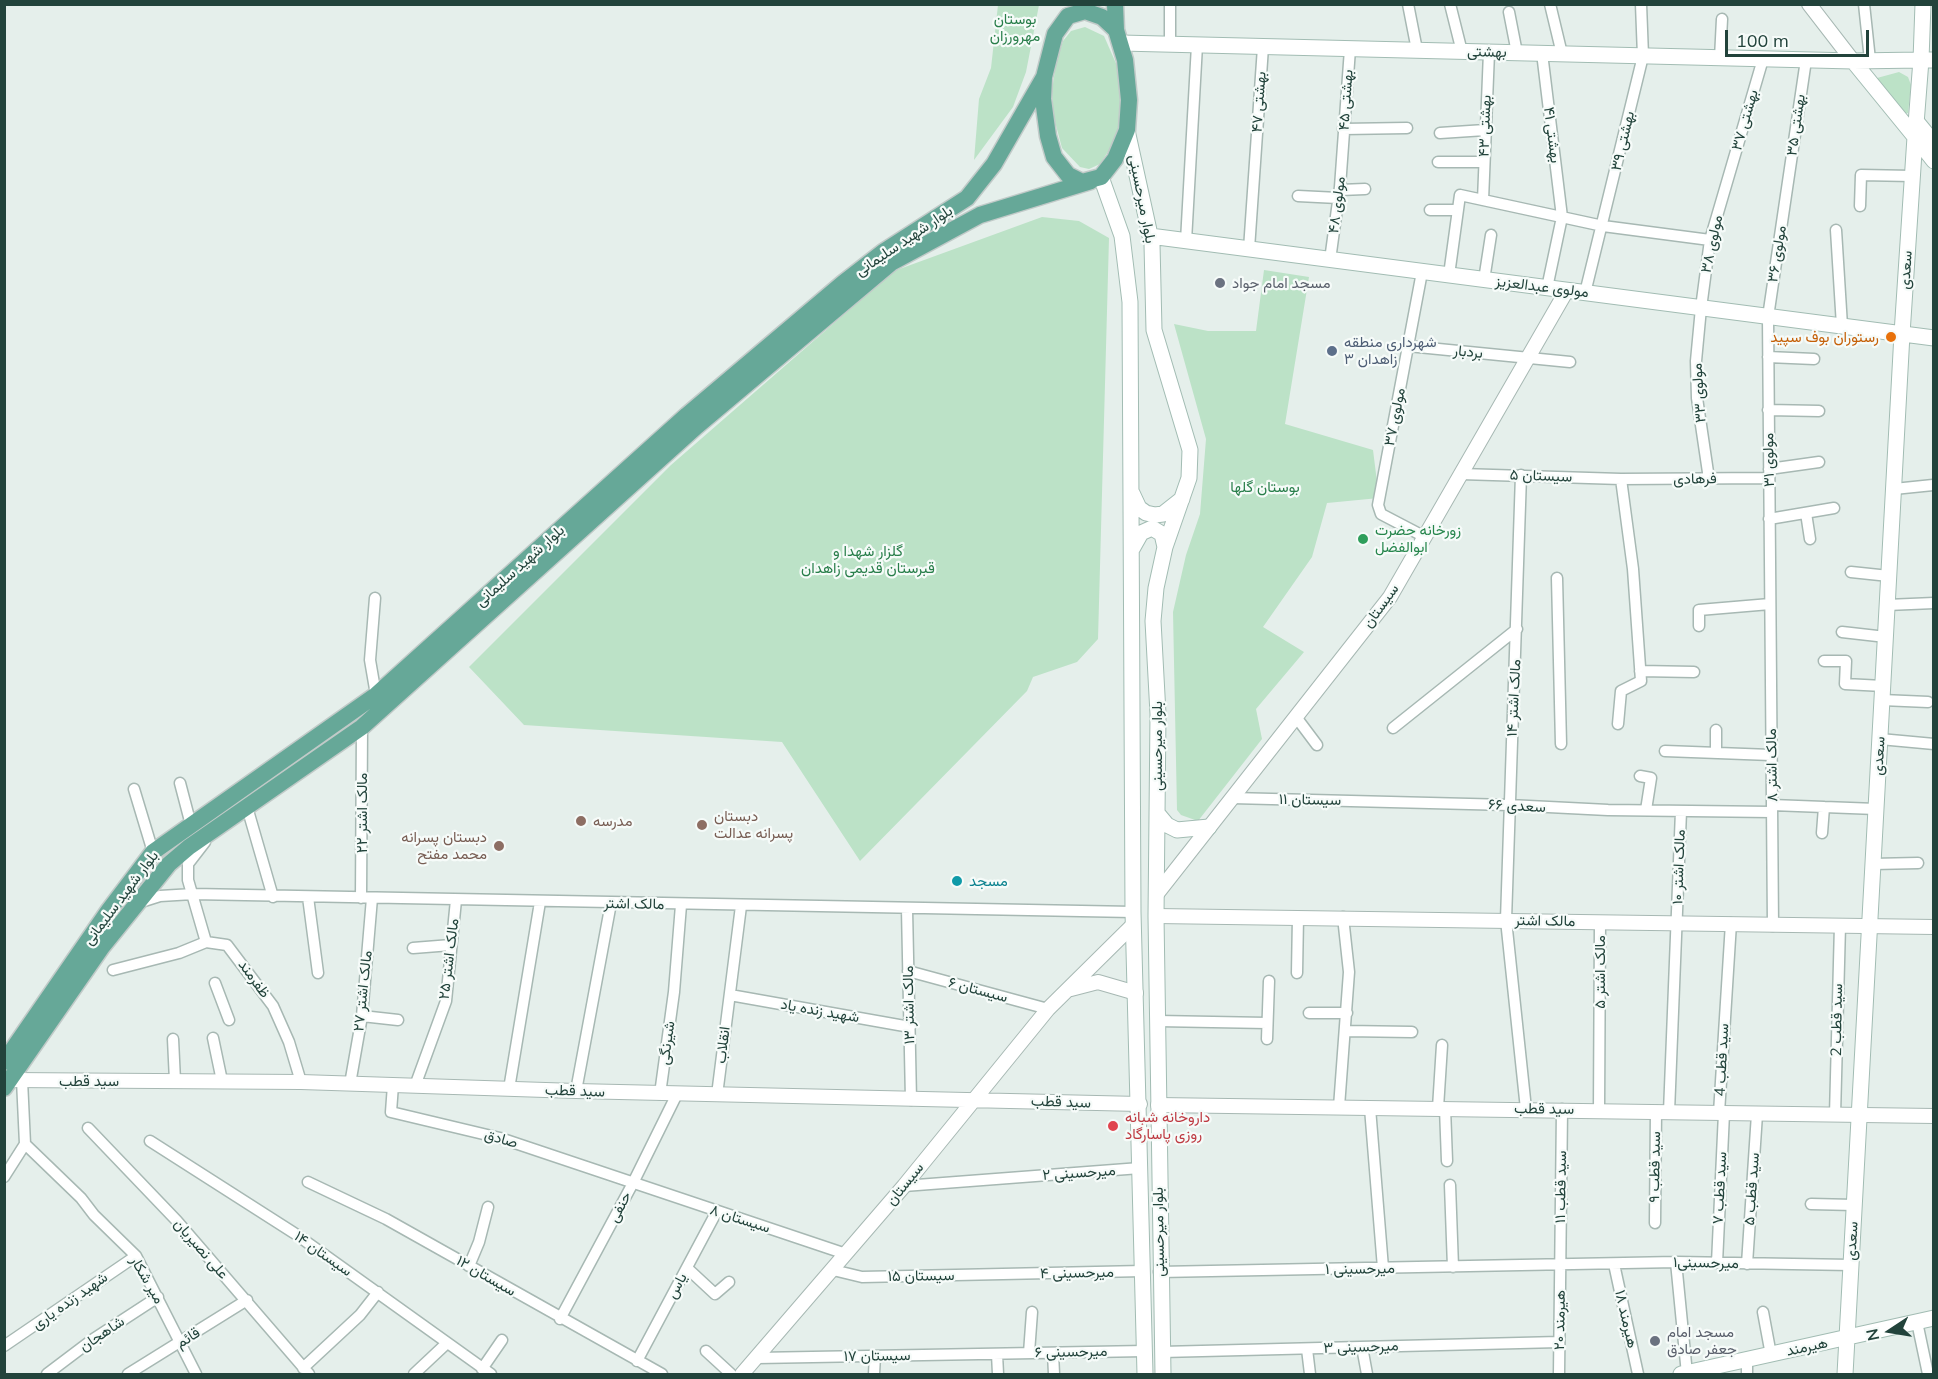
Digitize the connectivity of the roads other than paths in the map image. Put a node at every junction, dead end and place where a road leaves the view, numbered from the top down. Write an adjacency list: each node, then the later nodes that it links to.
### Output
1 (1061, 4): 13 (main road)
2 (1115, 4): 14 (main road)
3 (1170, 4): 15 (street)
4 (1408, 4): 19 (street)
5 (1450, 4): 20 (street)
6 (1550, 4): 24 (street)
7 (1641, 4): 25 (street, بهشتی ۳۹)
8 (1864, 4): 29 (street)
9 (1923, 4): 30 (main road)
10 (1811, 6): 31 (street)
11 (1509, 12): 22 (street)
12 (1722, 19): 26 (street)
13 (1055, 34): 14 (main road); 32 (main road)
14 (1118, 37): 15 (main road, بهشتی); 36 (main road)
15 (1170, 45): 16 (main road, بهشتی)
16 (1197, 45): 17 (main road, بهشتی); 62 (street)
17 (1263, 47): 18 (main road, بهشتی); 63 (street, بهشتی ۴۷)
18 (1350, 49): 19 (main road, بهشتی); 35 (street, بهشتی ۴۵)
19 (1417, 51): 20 (main road, بهشتی)
20 (1461, 51): 21 (main road, بهشتی)
21 (1489, 52): 22 (main road, بهشتی); 37 (street, بهشتی ۴۳)
22 (1517, 53): 23 (main road, بهشتی)
23 (1542, 54): 24 (main road, بهشتی); 56 (street, بهشتی ۴۱)
24 (1562, 54): 25 (main road, بهشتی)
25 (1643, 56): 26 (main road, بهشتی); 57 (street, بهشتی ۳۹)
26 (1720, 58): 27 (main road, بهشتی)
27 (1763, 59): 28 (main road, بهشتی); 47 (street, بهشتی ۳۷)
28 (1806, 60): 31 (main road, بهشتی); 49 (street, بهشتی ۳۵)
29 (1870, 60): 30 (main road, بهشتی); 31 (main road, بهشتی)
30 (1928, 60): 33 (main road, سعدی)
31 (1853, 61): 39 (main road)
32 (1044, 77): 46 (main road); 115 (main road, بلوار شهید سلیمانی)
33 (1916, 121): 39 (main road, سعدی); 40 (main road)
34 (1407, 128): 35 (street)
35 (1343, 129): 41 (street, بهشتی ۴۵)
36 (1127, 130): 46 (main road); 60 (main road, بلوار میرحسینی)
37 (1485, 130): 38 (street); 44 (street, بهشتی ۴۳)
38 (1440, 133)
39 (1915, 137): 42 (main road); 45 (main road, سعدی)
40 (1934, 143)
41 (1343, 150): 50 (street, مولوی ۴۸)
42 (1934, 161)
43 (1438, 162): 44 (street)
44 (1484, 162): 52 (street, بهشتی ۴۳)
45 (1912, 176): 53 (street); 74 (main road, سعدی)
46 (1096, 179): 91 (main road, بلوار میرحسینی); 119 (main road, بلوار شهید سلیمانی)
47 (1728, 181): 61 (street, مولوی ۳۸)
48 (1365, 189): 50 (street)
49 (1787, 190): 72 (street, مولوی ۳۶)
50 (1339, 194): 51 (street); 64 (street, مولوی ۴۸)
51 (1298, 196)
52 (1483, 200): 55 (street); 56 (street)
53 (1860, 206)
54 (1430, 210): 55 (street)
55 (1458, 210): 66 (street)
56 (1562, 217): 57 (street); 68 (street, بهشتی ۴۱)
57 (1603, 226): 61 (street); 70 (street, بهشتی ۳۹)
58 (1836, 230): 73 (street)
59 (1491, 234): 67 (street)
60 (1150, 236): 62 (main road, مولوی عبدالعزیز); 92 (main road, بلوار میرحسینی)
61 (1710, 240): 71 (street, مولوی ۳۸)
62 (1185, 241): 63 (main road, مولوی عبدالعزیز)
63 (1249, 249): 64 (main road, مولوی عبدالعزیز)
64 (1330, 260): 65 (main road, مولوی عبدالعزیز)
65 (1422, 272): 66 (main road, مولوی عبدالعزیز); 76 (street, مولوی ۳۷)
66 (1449, 275): 67 (main road, مولوی عبدالعزیز)
67 (1484, 280): 68 (main road, مولوی عبدالعزیز)
68 (1547, 288): 69 (main road, مولوی عبدالعزیز)
69 (1567, 290): 70 (main road, مولوی عبدالعزیز); 79 (street, سیستان)
70 (1585, 293): 71 (main road, مولوی عبدالعزیز)
71 (1701, 308): 72 (main road, مولوی عبدالعزیز); 87 (street, مولوی ۳۳)
72 (1768, 317): 73 (main road, مولوی عبدالعزیز); 77 (street, مولوی ۳۱)
73 (1842, 326): 74 (main road, مولوی عبدالعزیز)
74 (1902, 334): 75 (main road, مولوی عبدالعزیز); 90 (main road, سعدی)
75 (1934, 338)
76 (1408, 346): 79 (street, بردبار); 96 (street, مولوی ۳۷)
77 (1768, 357): 78 (street); 81 (street, مولوی ۳۱)
78 (1814, 358)
79 (1528, 359): 80 (street, بردبار); 84 (street, سیستان)
80 (1570, 363)
81 (1768, 410): 82 (street); 85 (street, مولوی ۳۱)
82 (1819, 411)
83 (1819, 462): 85 (street, فرهادی)
84 (1461, 474): 86 (street, سیستان ۵); 96 (street, سیستان)
85 (1769, 474): 87 (street, فرهادی); 95 (street, مولوی ۳۱)
86 (1521, 476): 88 (street, سیستان ۵); 108 (street, مالک اشتر ۱۴)
87 (1709, 478): 88 (street, فرهادی)
88 (1621, 479): 112 (street)
89 (1933, 485): 90 (street)
90 (1894, 489): 101 (main road, سعدی)
91 (1131, 490): 92 (main road); 99 (main road, بلوار میرحسینی)
92 (1184, 498): 98 (main road, بلوار میرحسینی)
93 (1834, 508): 94 (street)
94 (1806, 513): 95 (street); 97 (street)
95 (1769, 519): 105 (street, مولوی ۳۱)
96 (1425, 537): 117 (street, سیستان)
97 (1810, 539)
98 (1165, 547): 99 (main road); 141 (main road, بلوار میرحسینی)
99 (1131, 549): 164 (main road, بلوار میرحسینی)
100 (1851, 572): 101 (street)
101 (1889, 576): 106 (main road, سعدی)
102 (1557, 578): 123 (street)
103 (375, 598): 115 (street)
104 (1934, 603): 106 (street)
105 (1770, 604): 107 (street); 128 (street, مالک اشتر ۸)
106 (1887, 605): 110 (main road, سعدی)
107 (1699, 626)
108 (1517, 629): 120 (street); 134 (street, مالک اشتر ۱۴)
109 (1842, 632): 110 (street)
110 (1886, 637): 114 (main road, سعدی)
111 (1824, 661): 114 (street)
112 (1640, 671): 113 (street); 118 (street)
113 (1694, 672)
114 (1882, 693): 116 (street); 122 (main road, سعدی)
115 (376, 695): 143 (main road, بلوار شهید سلیمانی)
116 (1928, 702)
117 (1296, 717): 125 (street); 132 (street, سیستان)
118 (1618, 724)
119 (362, 727): 135 (main road, بلوار شهید سلیمانی); 153 (street, مالک اشتر ۲۲)
120 (1393, 728)
121 (1716, 730): 127 (street)
122 (1880, 739): 124 (street); 138 (main road, سعدی)
123 (1562, 744)
124 (1934, 744)
125 (1317, 745)
126 (1665, 751): 127 (street)
127 (1716, 753): 128 (street)
128 (1772, 755): 137 (street, مالک اشتر ۸)
129 (1640, 776): 139 (street)
130 (180, 783): 143 (street)
131 (134, 789): 146 (street)
132 (1232, 798): 133 (street, سیستان ۱۱); 144 (street, سیستان)
133 (1388, 802): 134 (street, سعدی ۶۶)
134 (1509, 805): 139 (street, سعدی ۶۶); 165 (street, مالک اشتر ۱۴)
135 (247, 807): 142 (main road, بلوار شهید سلیمانی); 151 (street)
136 (1824, 807): 137 (street); 138 (street); 145 (street)
137 (1772, 809): 140 (street, سعدی ۶۶); 171 (street, مالک اشتر ۸)
138 (1876, 809): 148 (main road, سعدی)
139 (1646, 810): 140 (street, سعدی ۶۶)
140 (1681, 811): 167 (street, مالک اشتر ۱۰)
141 (1156, 813): 144 (main road); 150 (main road, بلوار میرحسینی)
142 (225, 821): 149 (street); 156 (main road, بلوار شهید سلیمانی)
143 (191, 825): 146 (main road, بلوار شهید سلیمانی)
144 (1209, 827): 150 (street, سیستان)
145 (1822, 833)
146 (153, 852): 201 (main road, بلوار شهید سلیمانی)
147 (1918, 863): 148 (street)
148 (1873, 864): 170 (main road, سعدی)
149 (193, 894): 151 (street, مالک اشتر); 156 (street, مالک اشتر); 173 (street)
150 (1156, 895): 161 (main road, بلوار میرحسینی)
151 (273, 897): 152 (street, مالک اشتر)
152 (308, 897): 153 (street, مالک اشتر); 178 (street)
153 (366, 898): 154 (street, مالک اشتر); 188 (street, مالک اشتر ۲۷)
154 (456, 900): 155 (street, مالک اشتر); 174 (street, مالک اشتر ۲۵)
155 (540, 902): 157 (street, مالک اشتر); 209 (street)
156 (136, 903): 205 (main road, بلوار شهید سلیمانی)
157 (611, 903): 158 (street, مالک اشتر); 210 (street)
158 (681, 905): 159 (street, مالک اشتر); 211 (street, شیرنگی)
159 (741, 906): 160 (street, مالک اشتر); 184 (street, انقلاب)
160 (907, 909): 164 (street, مالک اشتر); 177 (street, مالک اشتر ۱۳)
161 (1156, 916): 162 (street, مالک اشتر); 192 (main road, بلوار میرحسینی)
162 (1298, 917): 163 (street, مالک اشتر); 179 (street)
163 (1343, 917): 165 (street, مالک اشتر); 187 (street)
164 (1133, 918): 182 (street, سیستان); 183 (main road, بلوار میرحسینی)
165 (1506, 920): 166 (street, مالک اشتر); 221 (street, مالک اشتر ۱۴)
166 (1600, 922): 167 (street, مالک اشتر); 223 (street, مالک اشتر ۵)
167 (1678, 922): 168 (street, مالک اشتر); 189 (street, مالک اشتر ۱۰)
168 (1731, 923): 171 (street, مالک اشتر); 225 (street, سید قطب 4)
169 (1839, 925): 170 (street, مالک اشتر); 171 (street, مالک اشتر); 227 (street, سید قطب 2)
170 (1869, 925): 172 (street, مالک اشتر); 228 (main road, سعدی)
171 (1773, 926)
172 (1934, 927)
173 (206, 942): 176 (street); 204 (street, ظفرمند)
174 (451, 945): 175 (street); 208 (street, مالک اشتر ۲۵)
175 (414, 948)
176 (113, 970)
177 (908, 971): 185 (street, سیستان ۶); 194 (street, مالک اشتر ۱۳)
178 (318, 973)
179 (1297, 973)
180 (1269, 981): 193 (street)
181 (215, 983): 190 (street)
182 (1066, 990): 183 (street); 185 (street, سیستان)
183 (1136, 993): 216 (main road, بلوار میرحسینی)
184 (730, 995): 194 (street, شهید زنده یاد); 213 (street, انقلاب)
185 (1048, 1009): 214 (street, سیستان)
186 (1309, 1013): 187 (street)
187 (1347, 1013): 195 (street)
188 (362, 1016): 191 (street); 206 (street, مالک اشتر ۲۷)
189 (1673, 1017): 224 (street, سید قطب ۹)
190 (229, 1020)
191 (398, 1020)
192 (1158, 1021): 193 (street); 217 (main road, بلوار میرحسینی)
193 (1267, 1023): 199 (street)
194 (910, 1027): 215 (street, مالک اشتر ۱۳)
195 (1346, 1031): 196 (street); 218 (street)
196 (1412, 1032)
197 (213, 1038): 203 (street)
198 (173, 1039): 202 (street)
199 (1267, 1039)
200 (1442, 1045): 220 (street)
201 (4, 1062)
202 (175, 1081): 203 (street, سید قطب); 205 (street, سید قطب)
203 (222, 1081): 204 (street, سید قطب)
204 (301, 1082): 206 (street, سید قطب)
205 (12, 1083): 232 (street)
206 (350, 1084): 207 (street, سید قطب)
207 (393, 1085): 208 (street, سید قطب); 237 (street, صادق)
208 (415, 1086): 209 (street, سید قطب)
209 (509, 1089): 210 (street, سید قطب)
210 (576, 1091): 211 (street, سید قطب)
211 (660, 1094): 212 (street, سید قطب)
212 (676, 1094): 213 (street, سید قطب); 237 (street, حنفی)
213 (717, 1095): 215 (street, سید قطب)
214 (972, 1099): 215 (street, سید قطب); 216 (street, سید قطب); 239 (street, سیستان)
215 (911, 1100)
216 (1140, 1104): 234 (main road, بلوار میرحسینی)
217 (1158, 1105): 218 (street, سید قطب); 245 (main road, بلوار میرحسینی)
218 (1339, 1107): 219 (street, سید قطب)
219 (1370, 1108): 220 (street, سید قطب); 258 (street)
220 (1441, 1108): 221 (street, سید قطب); 233 (street)
221 (1526, 1109): 222 (street, سید قطب)
222 (1562, 1109): 223 (street, سید قطب); 253 (street, سید قطب ۱۱)
223 (1599, 1110): 224 (street, سید قطب)
224 (1662, 1112): 225 (street, سید قطب); 246 (street, سید قطب ۹)
225 (1722, 1113): 226 (street, سید قطب); 250 (street, سید قطب ۷)
226 (1757, 1114): 227 (street, سید قطب); 252 (street, سید قطب ۵)
227 (1835, 1115): 228 (street, سید قطب)
228 (1859, 1116): 229 (street, سید قطب); 241 (main road, سعدی)
229 (1934, 1116)
230 (88, 1128): 266 (street, علی نصیریان)
231 (150, 1141): 264 (street, سیستان ۱۴)
232 (25, 1144): 235 (street); 248 (street, میر شکار)
233 (1448, 1161)
234 (1140, 1168): 239 (street, میرحسینی ۲); 244 (main road, بلوار میرحسینی)
235 (4, 1177)
236 (308, 1182): 255 (street, سیستان ۱۲)
237 (633, 1183): 243 (street, سیستان ۸); 270 (street, حنفی)
238 (1450, 1185): 256 (street)
239 (904, 1186): 247 (street, سیستان)
240 (1812, 1204): 241 (street)
241 (1854, 1204): 254 (main road, سعدی)
242 (488, 1207): 255 (street)
243 (717, 1212): 247 (street, سیستان ۸); 257 (street, یاس)
244 (1141, 1220): 245 (main road); 260 (main road, بلوار میرحسینی)
245 (1159, 1221): 261 (main road, بلوار میرحسینی)
246 (1654, 1223)
247 (846, 1254): 259 (street, سیستان)
248 (136, 1256): 265 (street, میر شکار); 277 (street, شهید زنده یاری)
249 (1676, 1262): 250 (street, میرحسینی۱); 251 (street, میرحسینی۱); 309 (street)
250 (1717, 1263): 252 (street, میرحسینی۱)
251 (1614, 1264): 253 (street, میرحسینی۱); 308 (street, هیرمند ۱۸)
252 (1747, 1264): 254 (street, میرحسینی۱)
253 (1561, 1265): 256 (street, میرحسینی ۱); 274 (street, هیرمند ۲۰)
254 (1851, 1265): 272 (main road, سعدی)
255 (469, 1266): 270 (street, سیستان ۱۲)
256 (1453, 1267): 258 (street, میرحسینی ۱)
257 (687, 1268): 263 (street); 289 (street, یاس)
258 (1383, 1268): 261 (street, میرحسینی ۱)
259 (833, 1270): 262 (street, سیستان ۱۵); 288 (street, سیستان)
260 (1143, 1272): 262 (street, میرحسینی ۴); 280 (main road, بلوار میرحسینی)
261 (1159, 1272): 282 (main road, بلوار میرحسینی)
262 (1011, 1274)
263 (729, 1282)
264 (378, 1292): 276 (street, سیستان ۱۴); 291 (street)
265 (158, 1297): 275 (street, میر شکار); 293 (street, شاهجان)
266 (247, 1300): 275 (street, قائم); 291 (street, علی نصیریان)
267 (1032, 1312): 283 (street)
268 (1763, 1312): 286 (street)
269 (1934, 1318): 271 (main road, هیرمند)
270 (560, 1319): 289 (street, سیستان ۱۲)
271 (1917, 1322): 272 (main road, هیرمند); 311 (street)
272 (1847, 1338): 286 (main road, هیرمند); 310 (main road, سعدی)
273 (502, 1340): 292 (street)
274 (1559, 1342): 278 (street, میرحسینی ۳); 307 (street, هیرمند ۲۰)
275 (181, 1343): 294 (street, قائم); 295 (street, میر شکار)
276 (447, 1343): 292 (street, سیستان ۱۴); 296 (street)
277 (4, 1346)
278 (1362, 1347): 279 (street, میرحسینی ۳); 306 (street)
279 (1306, 1349): 282 (street, میرحسینی ۳); 305 (street)
280 (1145, 1350): 284 (street, میرحسینی ۶); 303 (main road, بلوار میرحسینی)
281 (706, 1351): 298 (street)
282 (1162, 1352): 304 (main road, بلوار میرحسینی)
283 (1029, 1353): 284 (street, میرحسینی ۶); 285 (street, میرحسینی ۶)
284 (1053, 1353): 302 (street)
285 (997, 1354): 287 (street, سیستان ۱۷); 301 (street)
286 (1771, 1355): 290 (main road, هیرمند)
287 (875, 1356): 288 (street, سیستان ۱۷); 300 (street)
288 (757, 1358): 299 (street, سیستان)
289 (637, 1361): 297 (street, سیستان ۱۲)
290 (1747, 1367): 309 (main road, هیرمند)
291 (306, 1371)
292 (486, 1372)
293 (47, 1374)
294 (128, 1374)
295 (196, 1374)
296 (414, 1374)
297 (662, 1374)
298 (731, 1374)
299 (742, 1374)
300 (874, 1374)
301 (998, 1374)
302 (1054, 1374)
303 (1145, 1374)
304 (1163, 1374)
305 (1310, 1374)
306 (1367, 1374)
307 (1558, 1374)
308 (1638, 1374)
309 (1685, 1374)
310 (1845, 1374)
311 (1928, 1374)

